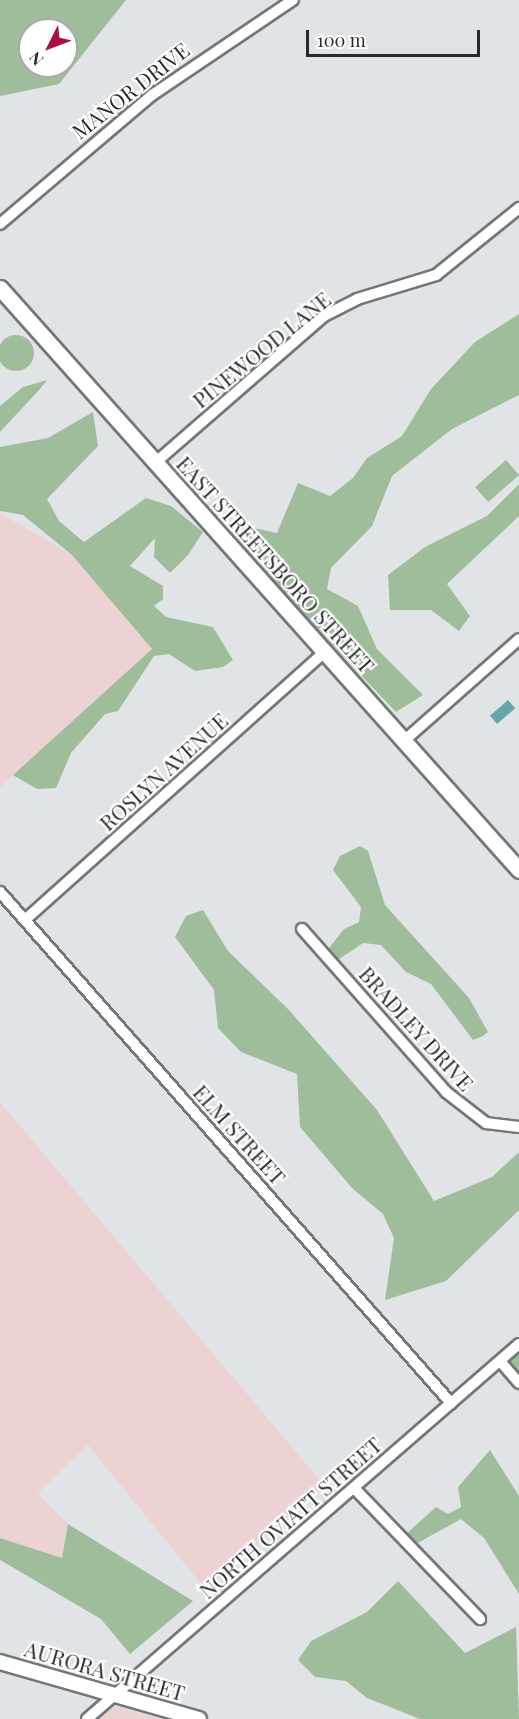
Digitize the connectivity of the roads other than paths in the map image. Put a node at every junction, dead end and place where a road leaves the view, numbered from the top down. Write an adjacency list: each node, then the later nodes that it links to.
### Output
1 (294, 0): 3 (street, MANOR DRIVE)
2 (519, 208): 5 (street, PINEWOOD LANE)
3 (0, 224)
4 (0, 288): 5 (main road, EAST STREETSBORO STREET)
5 (156, 462): 7 (main road, EAST STREETSBORO STREET)
6 (519, 639): 8 (street)
7 (326, 651): 8 (main road, EAST STREETSBORO STREET); 11 (street, ROSLYN AVENUE)
8 (405, 740): 9 (main road, EAST STREETSBORO STREET)
9 (519, 870)
10 (0, 892): 11 (street, ELM STREET)
11 (26, 919): 17 (street, ELM STREET)
12 (302, 928): 13 (street, BRADLEY DRIVE)
13 (519, 1127)
14 (519, 1344): 15 (street, NORTH OVIATT STREET)
15 (500, 1361): 16 (street); 17 (street, NORTH OVIATT STREET)
16 (519, 1383)
17 (451, 1403): 18 (street, NORTH OVIATT STREET)
18 (354, 1488): 19 (street); 21 (street, NORTH OVIATT STREET)
19 (480, 1619)
20 (0, 1662): 21 (street, AURORA STREET)
21 (115, 1694): 22 (street, NORTH OVIATT STREET); 23 (street, AURORA STREET)
22 (87, 1719)
23 (199, 1719)

